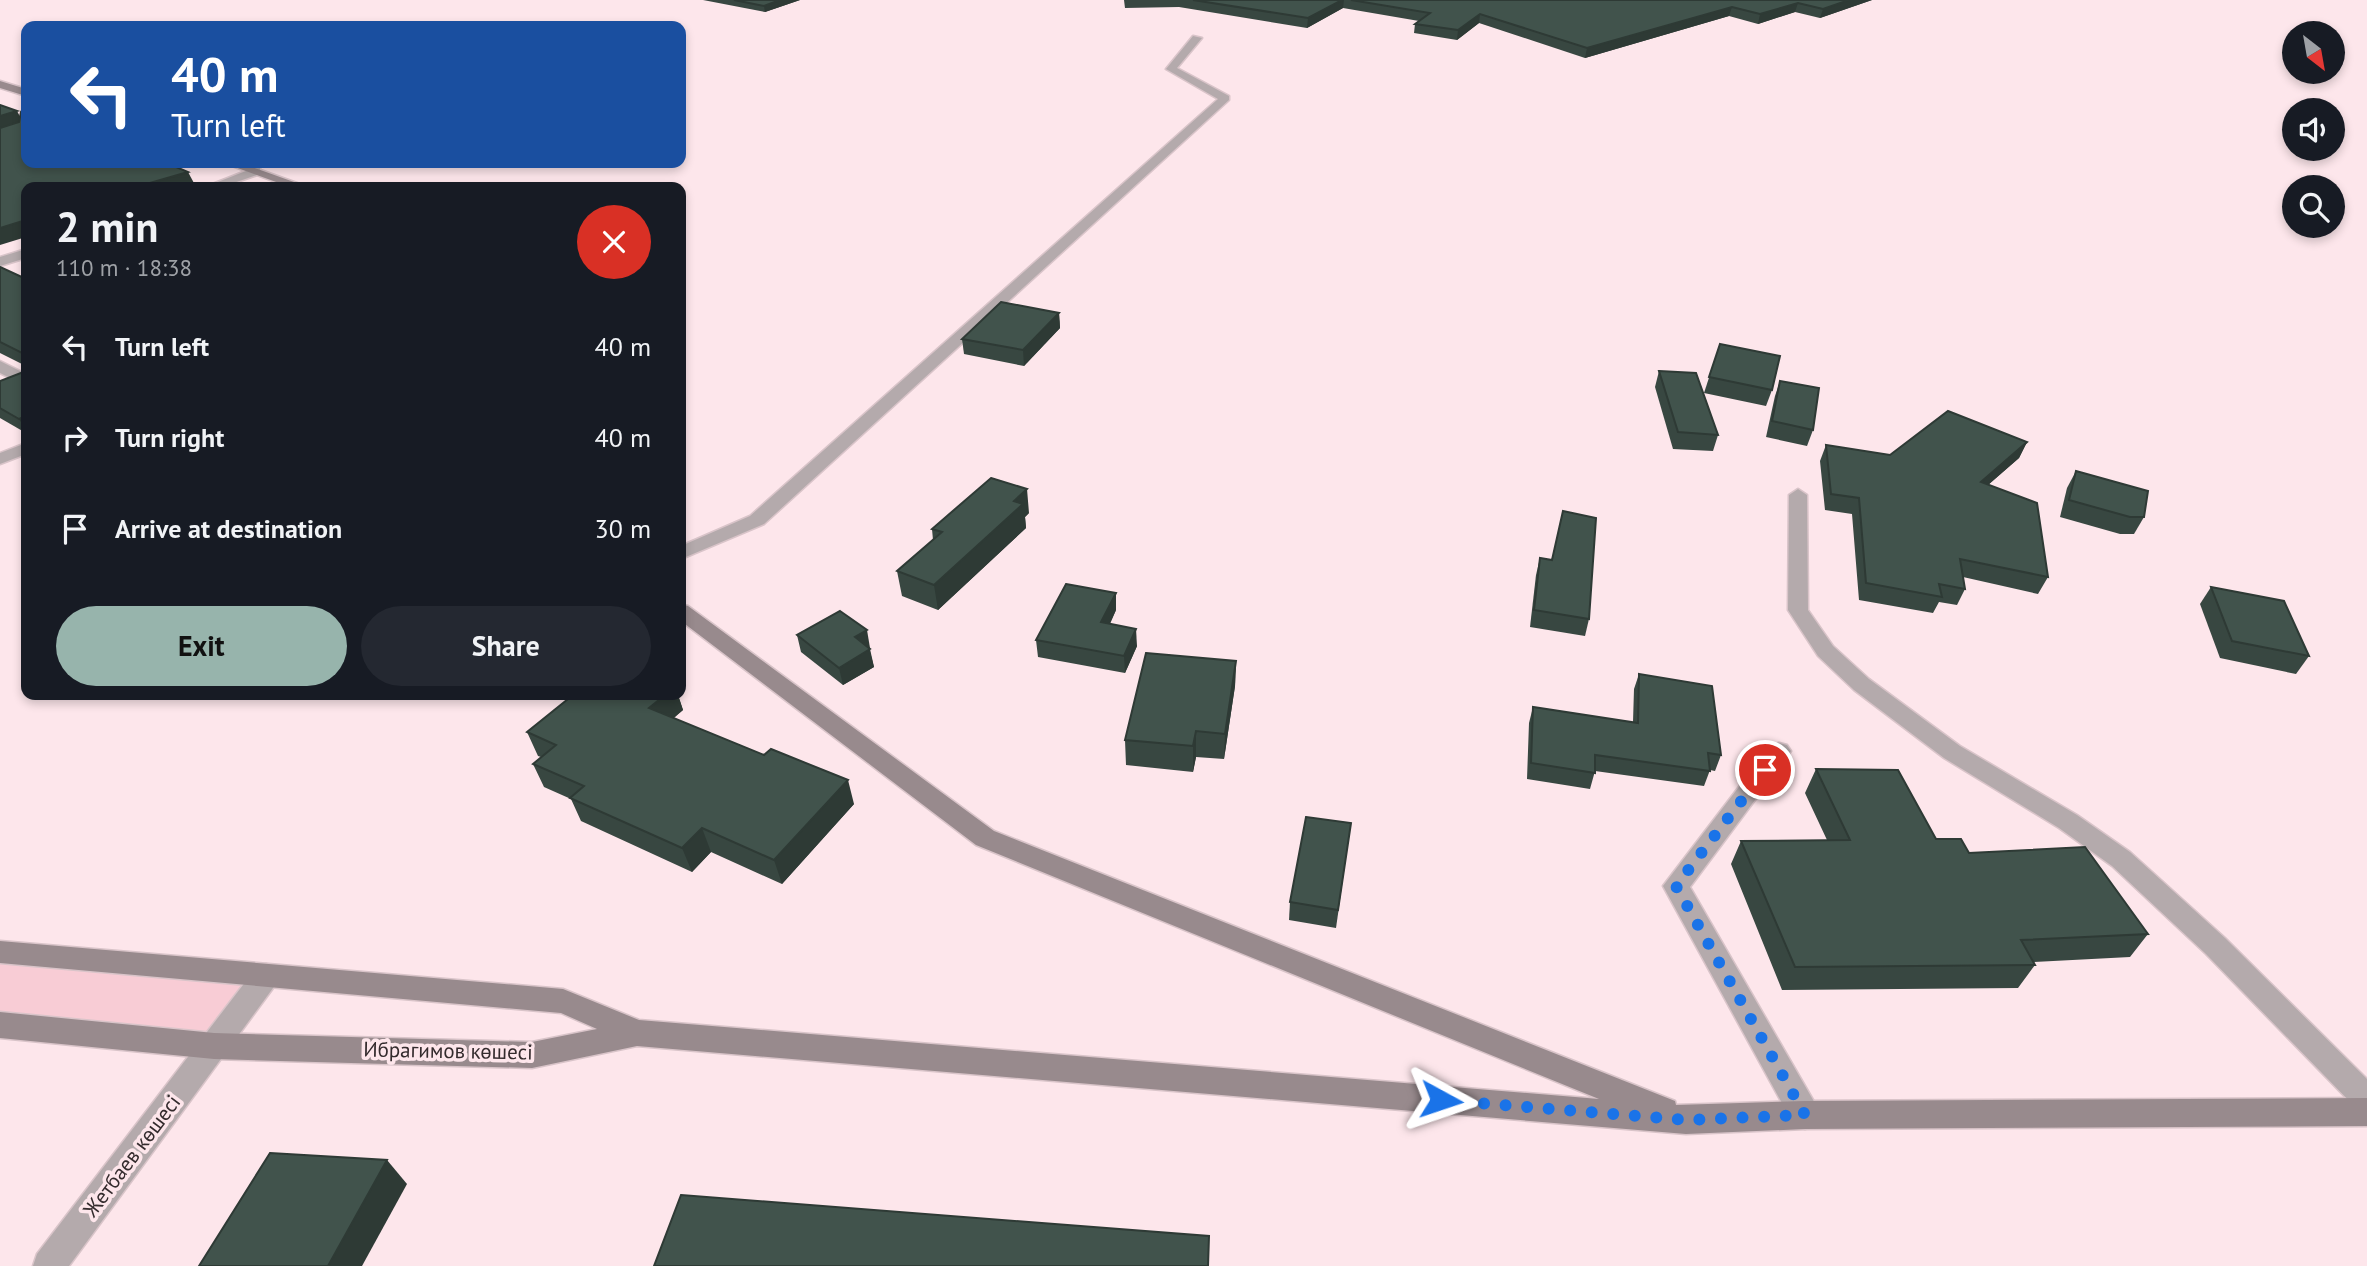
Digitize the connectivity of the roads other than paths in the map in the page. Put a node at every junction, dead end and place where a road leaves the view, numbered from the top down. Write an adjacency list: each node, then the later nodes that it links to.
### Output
1 (1197, 38): 15 (street)
2 (0, 84): 3 (street)
3 (21, 91)
4 (246, 168): 5 (street)
5 (256, 171): 6 (street); 7 (street)
6 (225, 182)
7 (288, 182)
8 (21, 255): 9 (street)
9 (0, 262)
10 (0, 366): 11 (street)
11 (21, 378)
12 (21, 450): 13 (street)
13 (0, 459)
14 (1798, 495): 23 (street)
15 (686, 551)
16 (686, 615): 26 (street)
17 (1779, 751): 25 (street)
18 (0, 951): 19 (street)
19 (266, 976): 21 (street); 22 (street)
20 (0, 1025): 22 (street, Ибрагимов көшесі)
21 (637, 1032): 22 (street, Ибрагимов көшесі); 26 (street)
22 (214, 1046): 27 (street, Жетбаев көшесі)
23 (2367, 1099)
24 (2367, 1112): 25 (street)
25 (1805, 1115): 26 (street)
26 (1686, 1120)
27 (49, 1266)

